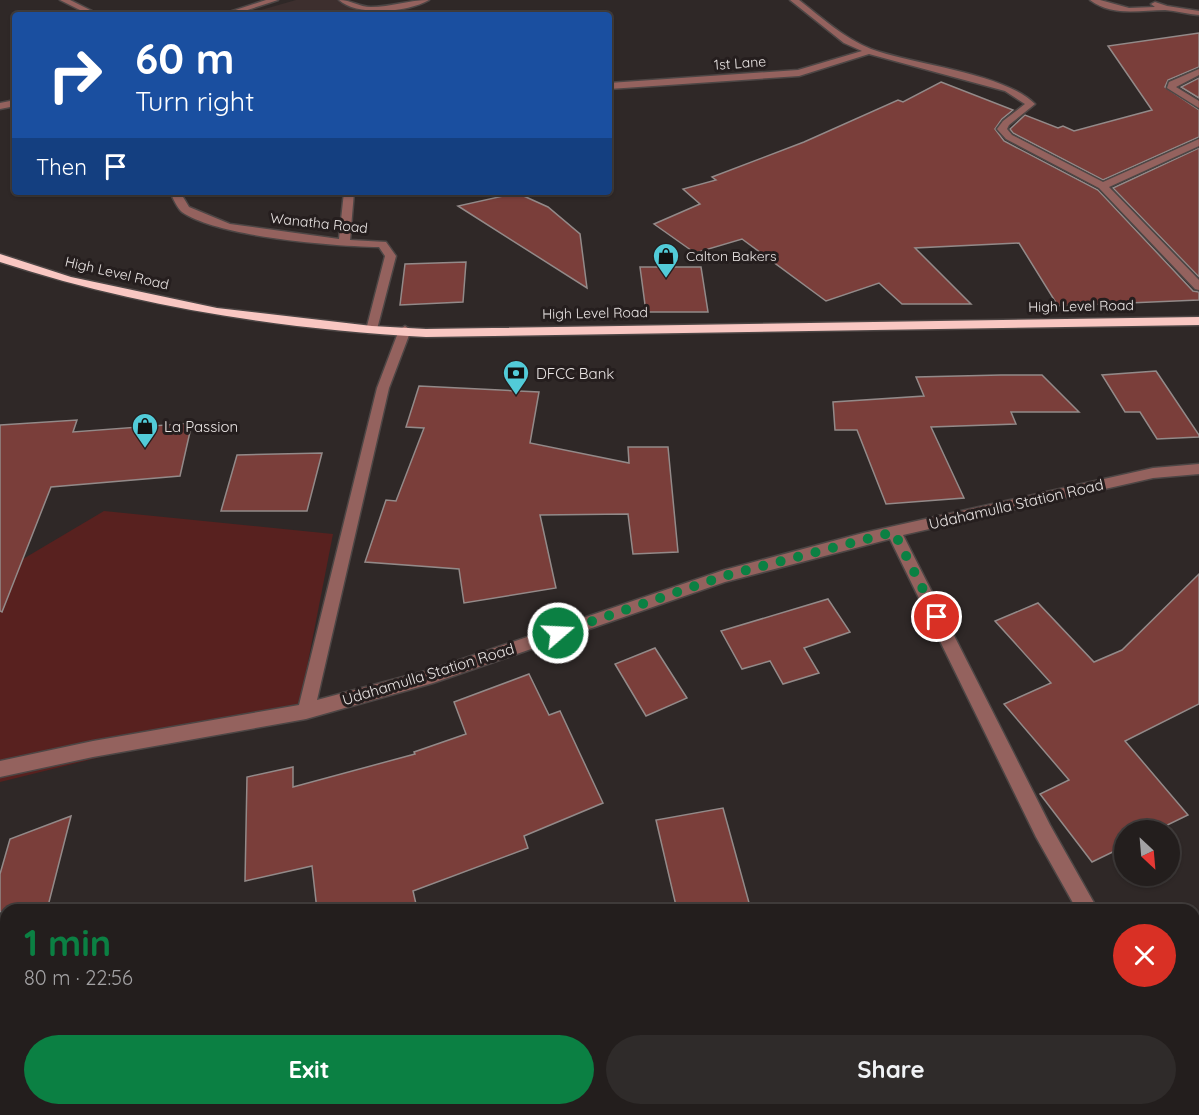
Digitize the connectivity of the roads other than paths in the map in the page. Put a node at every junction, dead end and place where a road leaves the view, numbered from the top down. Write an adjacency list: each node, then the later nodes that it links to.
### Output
1 (64, 0): 9 (street)
2 (274, 0): 10 (street)
3 (343, 0): 4 (street)
4 (425, 0)
5 (794, 0): 12 (street)
6 (1094, 0): 8 (street)
7 (1147, 0): 8 (street)
8 (1165, 8): 11 (street)
9 (90, 12)
10 (234, 12)
11 (1199, 13)
12 (869, 51): 14 (street, 1st Lane); 17 (street)
13 (1199, 72): 15 (street)
14 (612, 86)
15 (1199, 105)
16 (1199, 142): 17 (street)
17 (1103, 186): 22 (street)
18 (177, 195): 20 (street, Wanatha Road)
19 (349, 195): 20 (street)
20 (344, 243): 24 (street, Wanatha Road)
21 (0, 258): 24 (highway, High Level Road)
22 (1199, 287)
23 (1199, 321): 25 (highway, High Level Road)
24 (372, 330): 25 (highway, High Level Road)
25 (405, 330): 28 (street)
26 (1199, 469): 27 (street, Udahamulla Station Road)
27 (894, 532): 28 (street, Udahamulla Station Road); 30 (street)
28 (306, 711): 29 (street, Udahamulla Station Road)
29 (0, 769)
30 (1085, 904)

